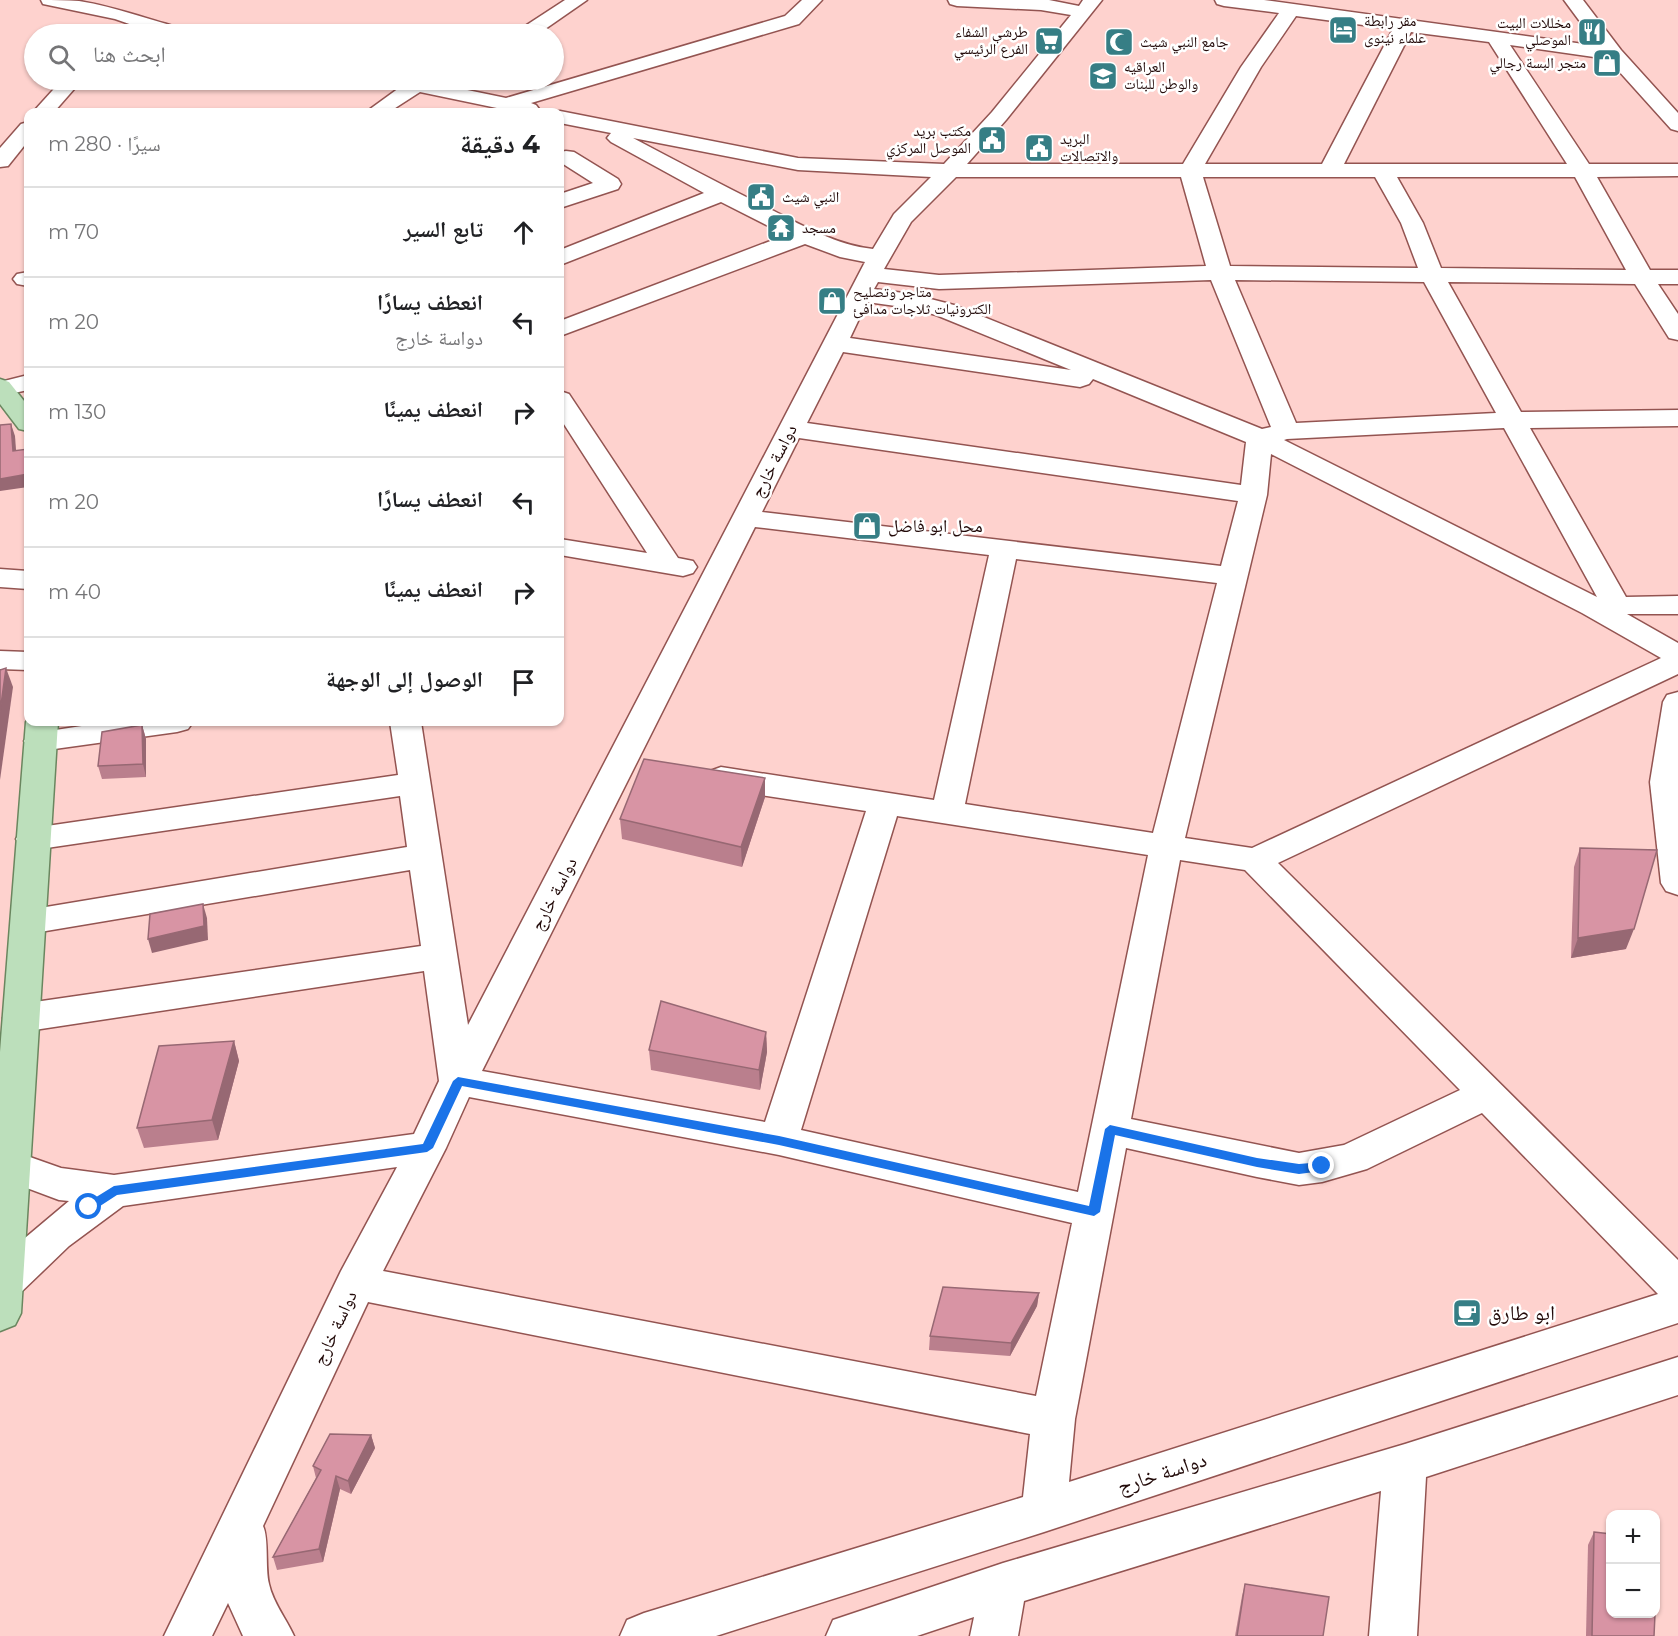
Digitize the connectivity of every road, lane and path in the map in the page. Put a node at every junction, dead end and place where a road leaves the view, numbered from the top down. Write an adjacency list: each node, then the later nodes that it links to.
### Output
1 (50, 0): 8 (street)
2 (578, 0): 12 (street)
3 (813, 0): 16 (street)
4 (957, 0): 7 (street)
5 (1224, 0): 9 (street)
6 (1573, 0): 15 (street)
7 (1088, 6): 36 (street, دواسة خارج)
8 (125, 7): 10 (street); 11 (street)
9 (1291, 9): 13 (street); 37 (street)
10 (114, 24)
11 (152, 24)
12 (541, 24)
13 (1405, 25): 14 (street); 32 (street)
14 (1497, 39): 15 (street); 34 (street)
15 (1614, 54): 26 (street)
16 (564, 87)
17 (63, 90): 22 (street)
18 (410, 90): 23 (street)
19 (464, 90): 21 (street)
20 (554, 90): 21 (street)
21 (507, 104): 24 (street)
22 (47, 108)
23 (385, 108)
24 (524, 108)
25 (567, 119): 28 (street); 36 (street)
26 (1678, 124)
27 (24, 133): 29 (street)
28 (623, 140): 30 (street); 38 (street)
29 (1, 156)
30 (564, 158)
31 (564, 159): 39 (street)
32 (1330, 170): 33 (street); 37 (street)
33 (1382, 170): 34 (street); 44 (street)
34 (1582, 170): 35 (street); 45 (street)
35 (1678, 170)
36 (950, 171): 37 (street); 43 (street, دواسة خارج)
37 (1190, 171): 42 (street)
38 (721, 194): 40 (street); 41 (street)
39 (564, 200)
40 (805, 236): 43 (street); 47 (street)
41 (564, 256)
42 (1220, 273): 43 (street); 44 (street); 58 (street)
43 (870, 274): 49 (street, دواسة خارج); 51 (street)
44 (1431, 275): 45 (street); 56 (street)
45 (1641, 277): 46 (street); 48 (street)
46 (1678, 277)
47 (564, 327)
48 (1678, 333)
49 (835, 343): 51 (street); 57 (street, دواسة خارج)
50 (24, 384): 52 (street)
51 (1130, 386): 58 (street)
52 (1, 388): 54 (main road)
53 (564, 405): 63 (street)
54 (24, 418)
55 (1678, 418): 56 (street)
56 (1513, 420): 58 (street); 69 (street)
57 (791, 429): 59 (street); 60 (street, دواسة خارج)
58 (1273, 435): 59 (street); 69 (street)
59 (1253, 495): 65 (street)
60 (746, 518): 62 (street); 64 (street, دواسة خارج)
61 (564, 548): 63 (street)
62 (1004, 550): 65 (street); 84 (street)
63 (669, 565): 64 (street)
64 (718, 572): 78 (street, دواسة خارج)
65 (1232, 576): 86 (street)
66 (0, 578): 67 (street)
67 (24, 580)
68 (1678, 605): 69 (street)
69 (1604, 606): 70 (street)
70 (1678, 655)
71 (0, 660): 72 (street)
72 (24, 662)
73 (1678, 662): 88 (street)
74 (1678, 702): 82 (street)
75 (117, 726): 77 (street)
76 (407, 726): 81 (street)
77 (41, 731): 85 (main road)
78 (621, 762): 79 (street); 93 (street, دواسة خارج)
79 (656, 768)
80 (690, 773): 83 (street)
81 (414, 783): 85 (street); 87 (street)
82 (1672, 786): 89 (street)
83 (885, 803): 84 (street); 96 (street)
84 (947, 813): 86 (street)
85 (33, 839): 90 (main road)
86 (1166, 847): 88 (street); 95 (street)
87 (425, 856): 90 (street); 91 (street)
88 (1255, 860): 94 (street)
89 (1678, 883)
90 (28, 922): 92 (main road)
91 (440, 956): 92 (street); 93 (street)
92 (21, 1018): 98 (main road)
93 (458, 1081): 96 (street); 97 (street, دواسة خارج)
94 (1487, 1094): 95 (street); 102 (street)
95 (1110, 1129): 100 (street)
96 (779, 1140): 100 (street)
97 (427, 1148): 99 (street); 101 (street, دواسة خارج)
98 (10, 1166): 99 (street); 103 (main road)
99 (114, 1191): 103 (street)
100 (1094, 1212): 106 (street)
101 (356, 1283): 106 (street); 109 (street, دواسة خارج)
102 (1678, 1287)
103 (1, 1299)
104 (1678, 1305): 108 (street, دواسة خارج)
105 (1678, 1376): 107 (street)
106 (1053, 1419): 108 (street)
107 (1405, 1464): 110 (street); 116 (street)
108 (1044, 1511): 113 (street, دواسة خارج)
109 (244, 1521): 111 (street, دواسة خارج); 112 (street)
110 (1004, 1585): 114 (street); 115 (street)
111 (188, 1636)
112 (270, 1636)
113 (644, 1636)
114 (850, 1636)
115 (994, 1636)
116 (1393, 1636)

